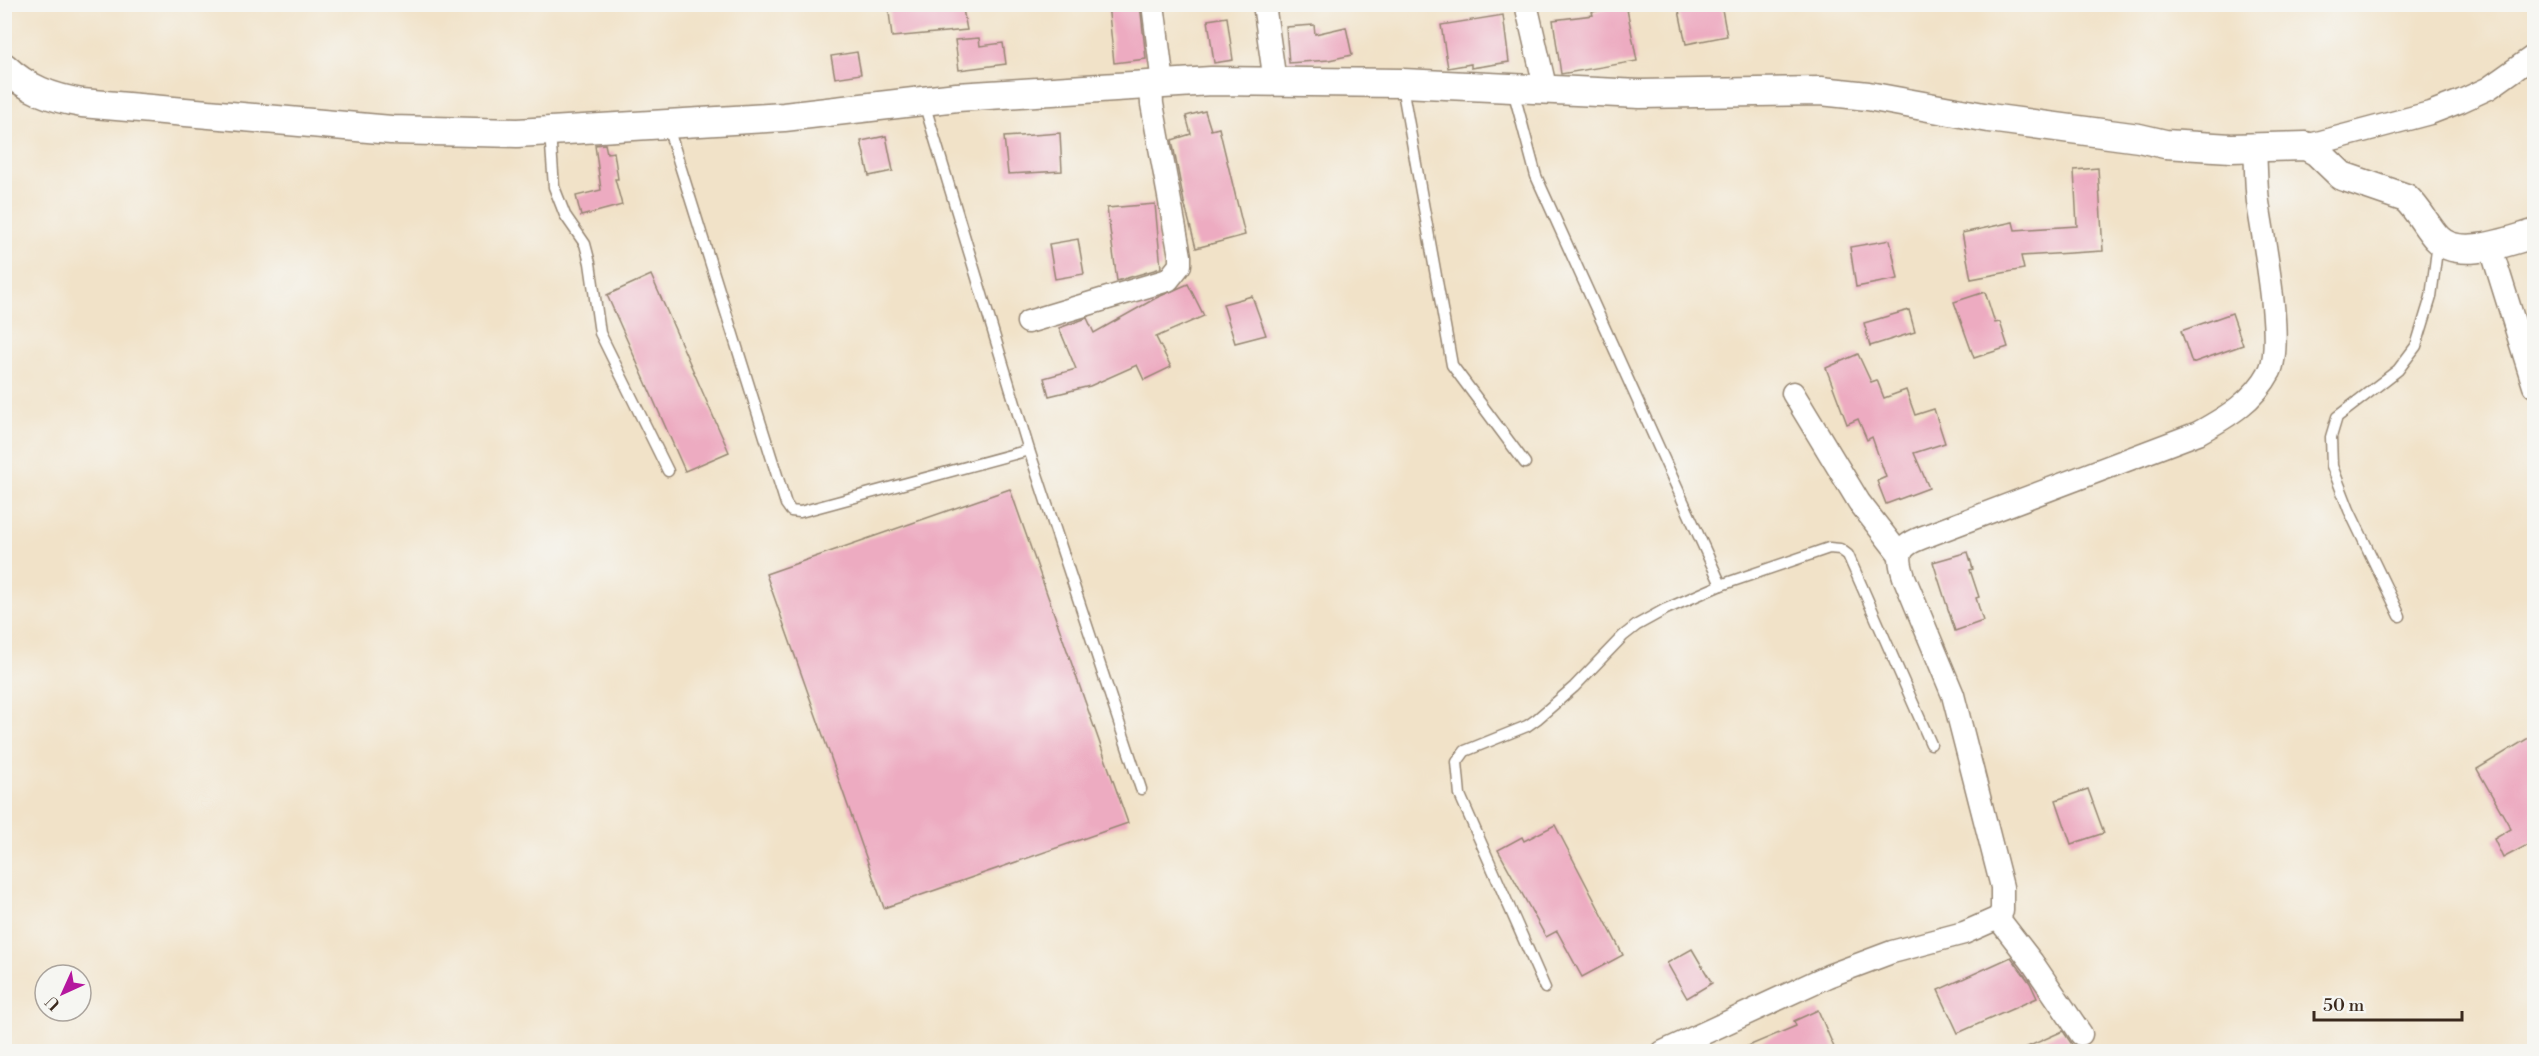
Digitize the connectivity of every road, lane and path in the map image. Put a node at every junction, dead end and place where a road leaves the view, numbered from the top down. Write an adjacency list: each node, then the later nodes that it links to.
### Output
1 (1153, 4): 8 (street)
2 (1264, 4): 6 (street)
3 (1526, 4): 10 (street)
4 (2535, 56): 14 (street)
5 (4, 67): 13 (street)
6 (1275, 82): 7 (street); 8 (street)
7 (1402, 82): 9 (street); 23 (lane)
8 (1157, 85): 11 (street); 19 (street)
9 (1513, 87): 10 (street); 26 (lane)
10 (1546, 91): 15 (street)
11 (923, 100): 12 (street); 22 (lane)
12 (667, 124): 13 (street); 22 (lane)
13 (550, 131): 24 (lane)
14 (2306, 146): 15 (street); 17 (street)
15 (2255, 147): 25 (street)
16 (2535, 234): 18 (street)
17 (2438, 240): 18 (street); 27 (lane)
18 (2490, 245): 20 (street)
19 (1028, 322)
20 (2535, 386)
21 (1793, 393): 25 (street)
22 (1029, 450): 29 (lane)
23 (1525, 463)
24 (668, 471)
25 (1900, 555): 30 (street)
26 (1721, 585): 28 (lane); 31 (lane)
27 (2400, 616)
28 (1931, 744)
29 (1141, 789)
30 (1998, 918): 32 (street); 33 (street)
31 (1545, 988)
32 (2081, 1034)
33 (1663, 1052)

